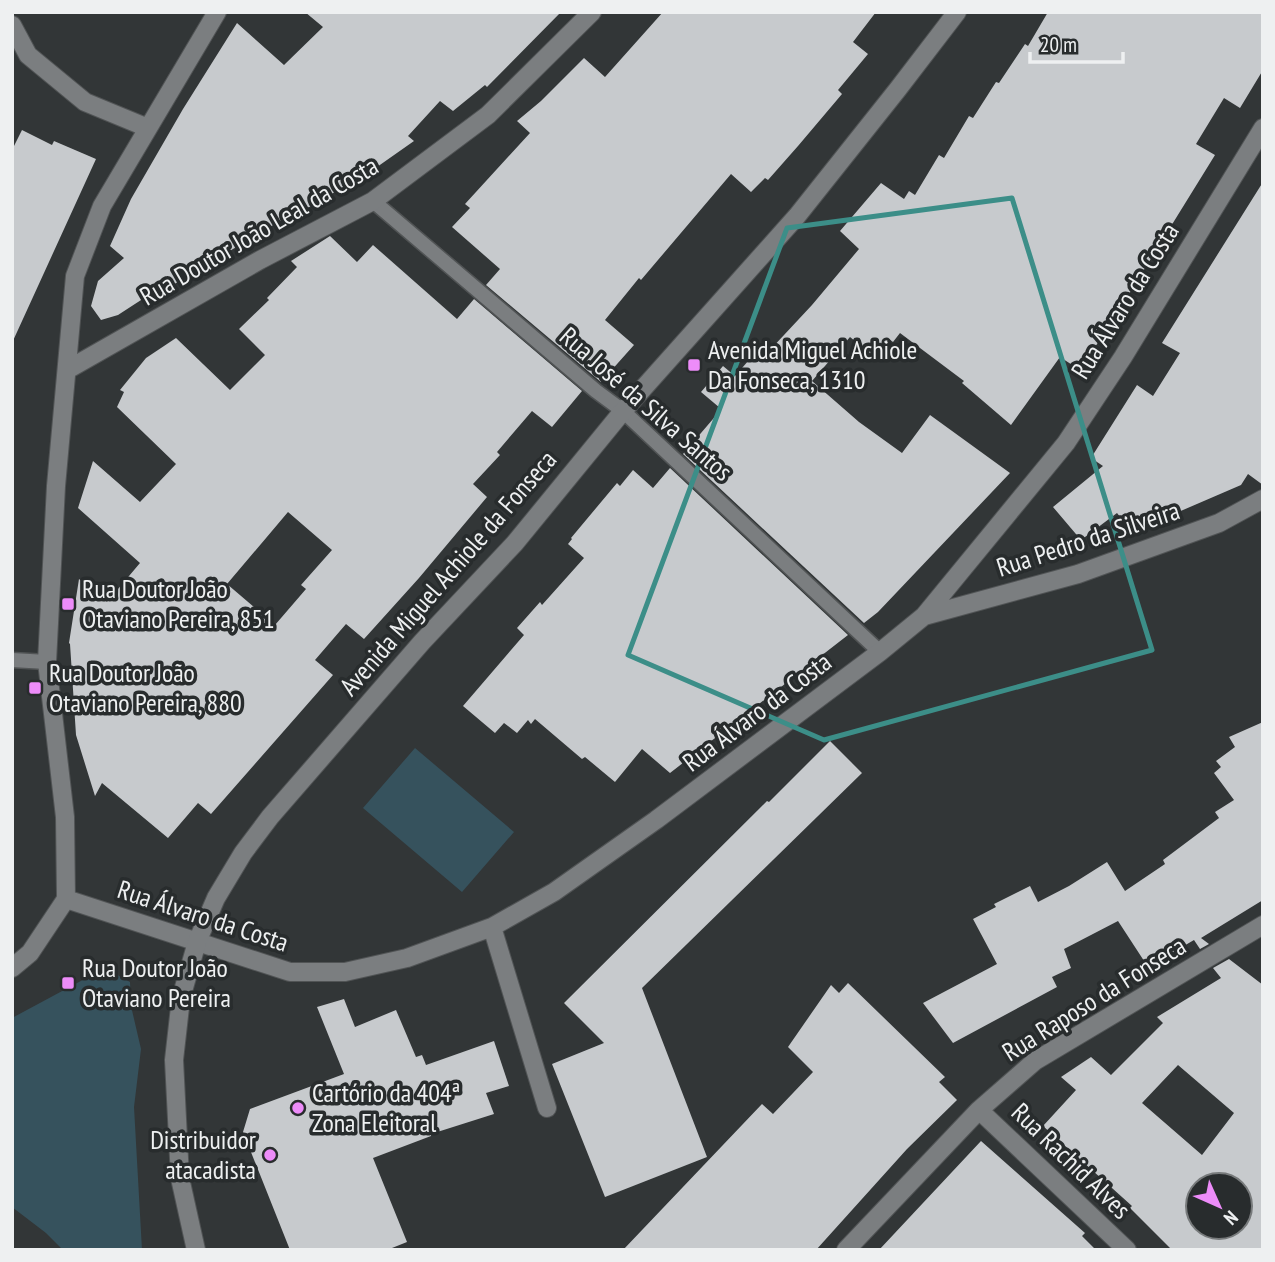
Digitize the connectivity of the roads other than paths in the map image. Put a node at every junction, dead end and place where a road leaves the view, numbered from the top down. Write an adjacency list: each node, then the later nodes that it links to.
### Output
1 (217, 12): 5 (street)
2 (592, 12): 7 (street, Rua Doutor João Leal da Costa)
3 (957, 12): 9 (street, Avenida Miguel Achiole da Fonseca)
4 (12, 25): 5 (street)
5 (148, 128): 8 (street)
6 (1263, 128): 11 (street, Rua Álvaro da Costa)
7 (373, 201): 8 (street, Rua Doutor João Leal da Costa); 9 (lane, Rua José da Silva Santos)
8 (67, 370): 14 (street)
9 (623, 411): 12 (lane, Rua José da Silva Santos); 18 (street, Avenida Miguel Achiole da Fonseca)
10 (1263, 499): 11 (street, Rua Pedro da Silveira)
11 (924, 616): 12 (street, Rua Álvaro da Costa)
12 (880, 652): 17 (street, Rua Álvaro da Costa)
13 (12, 660): 14 (lane)
14 (47, 662): 15 (street)
15 (66, 899): 18 (street, Rua Álvaro da Costa); 19 (street)
16 (1263, 925): 21 (street, Rua Raposo da Fonseca)
17 (492, 927): 18 (street, Rua Álvaro da Costa); 20 (street)
18 (197, 942): 22 (street, Avenida Miguel Achiole da Fonseca)
19 (12, 968)
20 (547, 1108)
21 (979, 1110): 23 (street, Rua Raposo da Fonseca); 24 (street, Rua Rachid Alves)
22 (196, 1250)
23 (845, 1250)
24 (1127, 1250)

